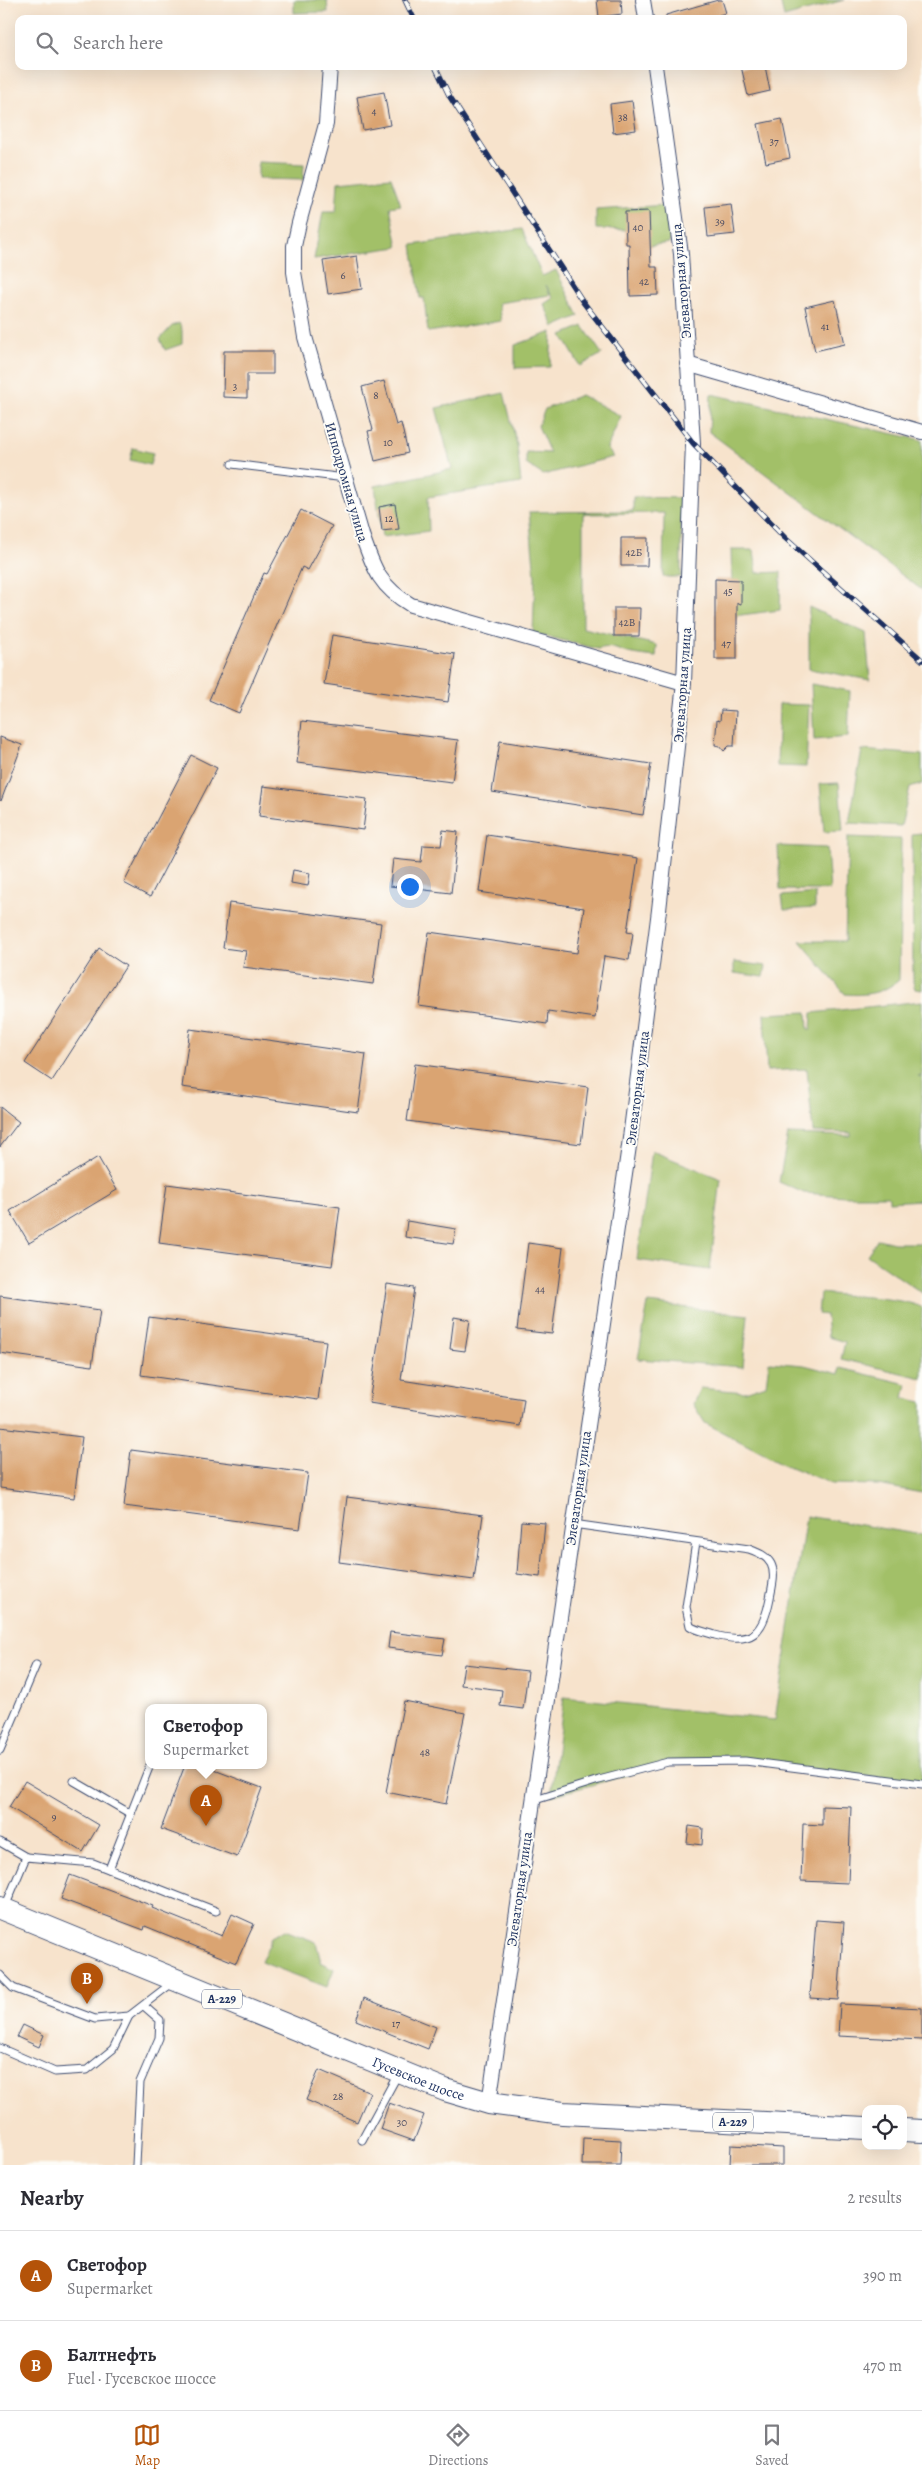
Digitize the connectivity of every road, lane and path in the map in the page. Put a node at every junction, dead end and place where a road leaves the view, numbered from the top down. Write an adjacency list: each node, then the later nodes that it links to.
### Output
1 (643, 0): 2 (street)
2 (645, 15)
3 (330, 70): 8 (street, Ипподромная улица)
4 (656, 70): 5 (street, Элеваторная улица)
5 (687, 364): 6 (street); 9 (street, Элеваторная улица)
6 (922, 432)
7 (232, 464): 8 (lane)
8 (345, 478): 9 (street, Ипподромная улица)
9 (684, 684): 10 (street, Элеваторная улица)
10 (573, 1524): 11 (lane); 17 (street, Элеваторная улица)
11 (696, 1542): 11 (lane)
12 (36, 1664): 13 (lane)
13 (0, 1750)
14 (148, 1769): 18 (lane)
15 (74, 1780): 18 (lane)
16 (922, 1784): 17 (lane)
17 (531, 1801): 30 (street, Элеваторная улица)
18 (130, 1814): 21 (lane)
19 (0, 1842): 20 (lane)
20 (26, 1857): 21 (lane); 22 (lane)
21 (108, 1869): 23 (lane)
22 (2, 1909): 25 (highway, Гусевское шоссе / А-229)
23 (216, 1911)
24 (0, 1975): 27 (lane)
25 (176, 1980): 26 (lane); 29 (highway, Гусевское шоссе / А-229)
26 (144, 2006): 27 (lane); 35 (lane)
27 (129, 2016): 28 (lane)
28 (0, 2048)
29 (399, 2071): 30 (highway, Гусевское шоссе / А-229); 34 (lane)
30 (489, 2103): 31 (highway, Гусевское шоссе / А-229)
31 (862, 2128)
32 (907, 2130): 33 (highway)
33 (922, 2131)
34 (362, 2140)
35 (136, 2165)

